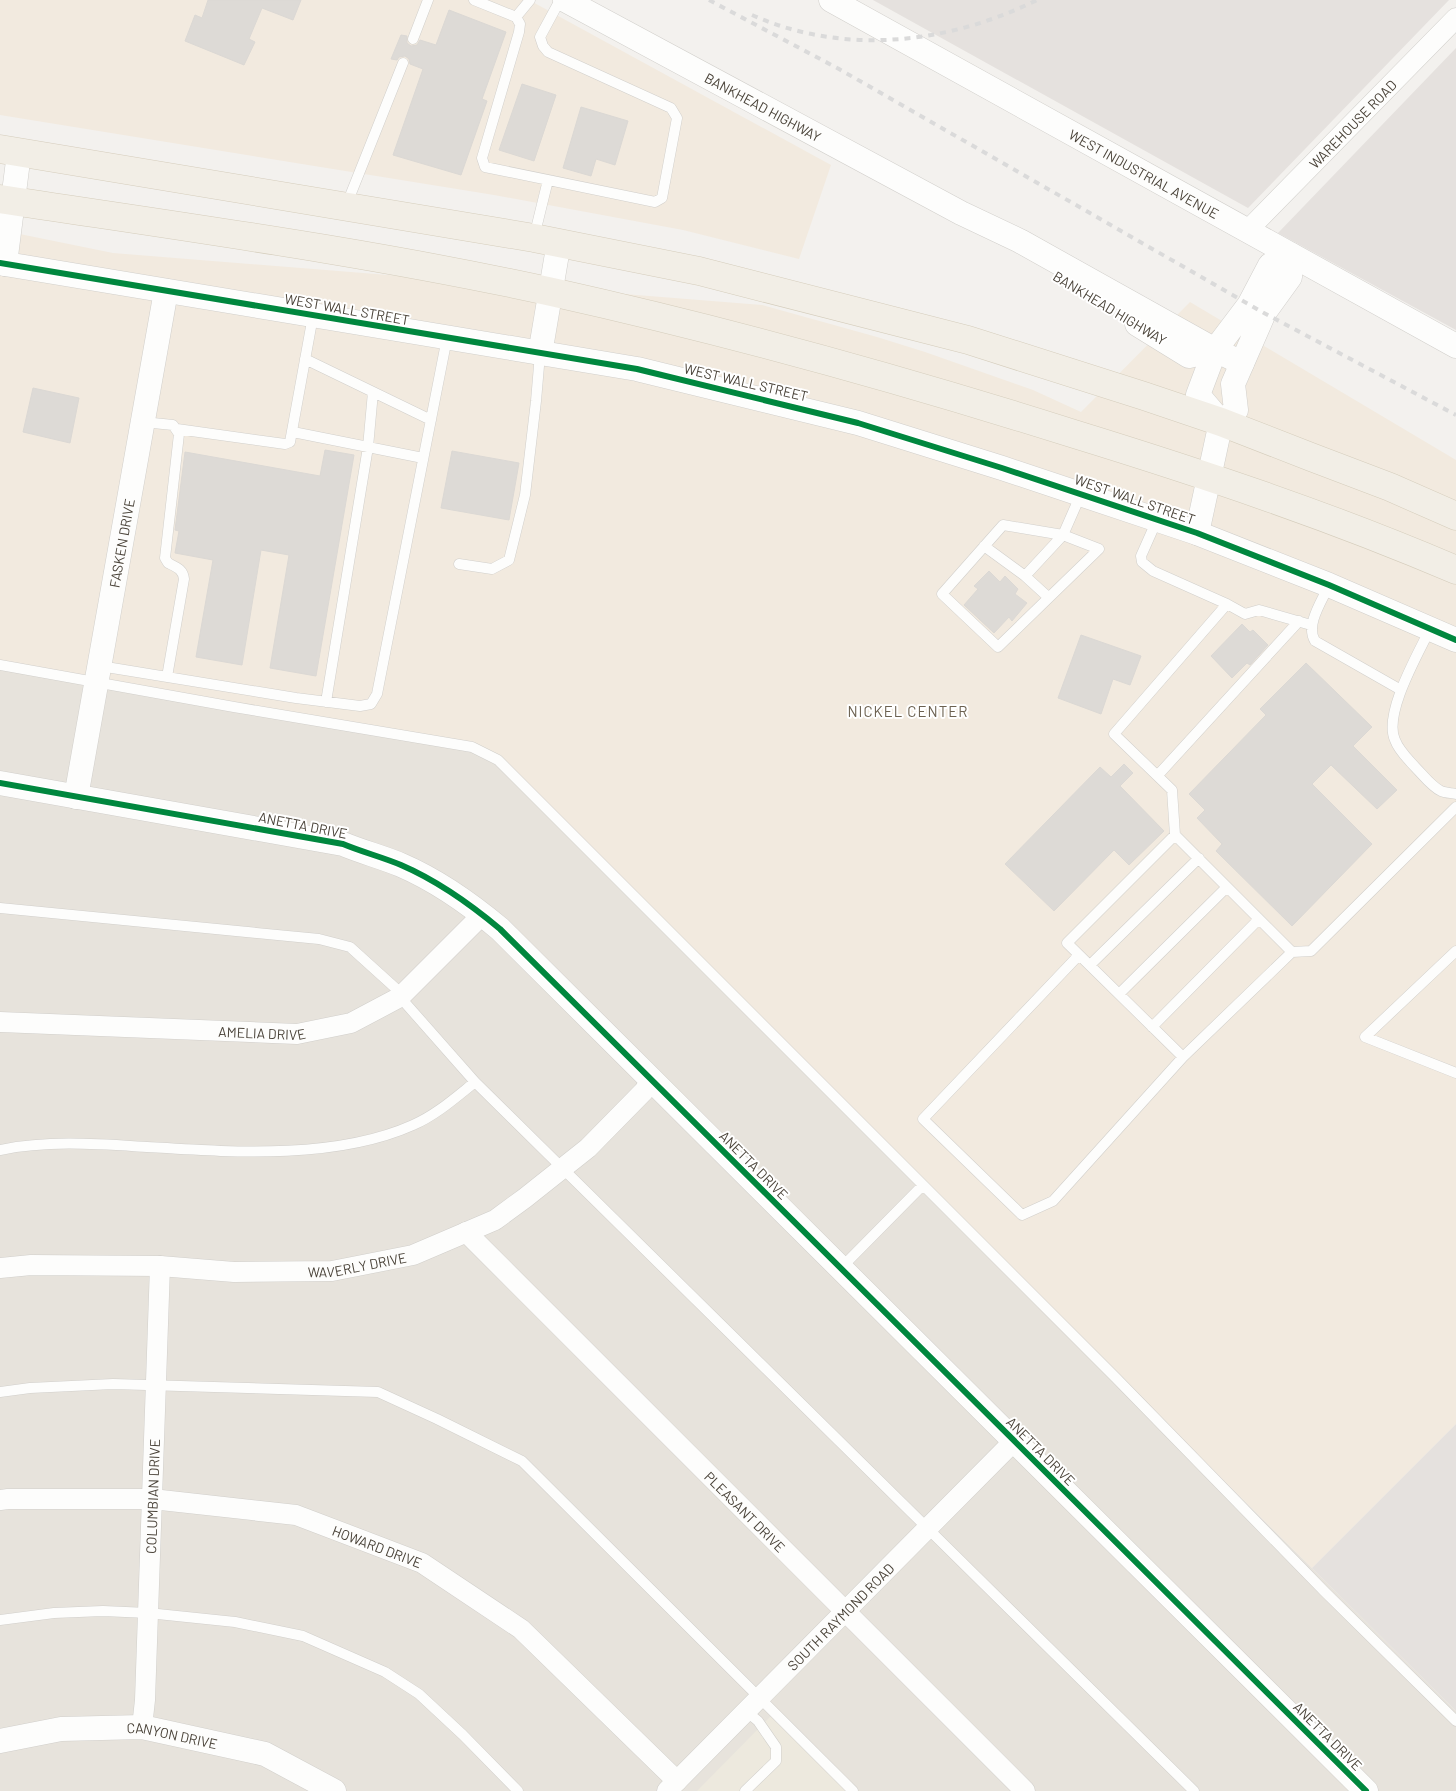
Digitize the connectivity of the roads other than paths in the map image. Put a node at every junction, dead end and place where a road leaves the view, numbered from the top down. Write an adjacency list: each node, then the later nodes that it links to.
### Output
1 (428, 0): 9 (lane)
2 (474, 0): 7 (lane)
3 (530, 0): 7 (lane)
4 (560, 0): 12 (lane)
5 (565, 0): 24 (street, BANKHEAD HIGHWAY)
6 (831, 0): 15 (street, WEST INDUSTRIAL AVENUE)
7 (516, 17): 12 (lane)
8 (1456, 18): 15 (street, WAREHOUSE ROAD)
9 (414, 39)
10 (404, 62): 14 (lane)
11 (9, 151): 13 (street); 14 (main road)
12 (548, 180): 16 (lane)
13 (7, 200): 18 (street); 20 (main road)
14 (346, 207): 16 (main road)
15 (1248, 230): 17 (street, WEST INDUSTRIAL AVENUE)
16 (546, 240): 20 (street); 31 (main road)
17 (1291, 255): 23 (street, WEST INDUSTRIAL AVENUE); 24 (street); 27 (street)
18 (2, 263): 19 (street, WEST WALL STREET)
19 (166, 291): 21 (street, WEST WALL STREET); 30 (street, FASKEN DRIVE)
20 (551, 292): 25 (street); 36 (main road)
21 (313, 316): 22 (street, WEST WALL STREET); 26 (lane)
22 (447, 338): 25 (street, WEST WALL STREET); 29 (lane)
23 (1456, 346)
24 (1215, 350): 27 (street, BANKHEAD HIGHWAY); 31 (street)
25 (540, 354): 37 (street, WEST WALL STREET); 43 (lane)
26 (305, 359): 28 (lane); 33 (lane)
27 (1242, 363): 31 (street)
28 (373, 392): 29 (lane); 34 (lane)
29 (431, 420): 35 (lane)
30 (143, 422): 32 (lane); 54 (street, FASKEN DRIVE)
31 (1221, 422): 36 (street); 38 (main road)
32 (177, 429): 33 (lane); 55 (lane)
33 (292, 432): 34 (lane)
34 (368, 447): 35 (lane); 57 (lane)
35 (423, 458): 57 (lane)
36 (1210, 476): 40 (street); 44 (main road)
37 (1081, 494): 39 (street, WEST WALL STREET); 41 (lane)
38 (1456, 516)
39 (1157, 520): 40 (street, WEST WALL STREET); 48 (lane)
40 (1197, 533): 46 (street, WEST WALL STREET)
41 (1063, 535): 42 (lane); 45 (lane); 47 (lane)
42 (984, 546): 45 (lane); 47 (lane)
43 (460, 564)
44 (1456, 570)
45 (1025, 576): 47 (lane)
46 (1329, 584): 50 (lane); 51 (street, WEST WALL STREET)
47 (1048, 598)
48 (1227, 604): 49 (lane); 58 (lane)
49 (1299, 621): 50 (lane); 58 (lane)
50 (1311, 625): 56 (lane)
51 (1430, 628): 52 (street, WEST WALL STREET); 56 (lane)
52 (1456, 640)
53 (0, 666): 54 (lane)
54 (98, 674): 55 (lane); 61 (street, FASKEN DRIVE); 83 (lane)
55 (167, 677): 57 (lane)
56 (1401, 690): 60 (lane)
57 (326, 702)
58 (1158, 775): 63 (lane)
59 (0, 783): 61 (street, ANETTA DRIVE)
60 (1456, 794)
61 (76, 797): 67 (street, ANETTA DRIVE)
62 (1456, 806): 70 (lane)
63 (1175, 835): 64 (lane); 71 (lane)
64 (1199, 858): 65 (lane); 72 (lane)
65 (1227, 887): 68 (lane); 73 (lane)
66 (0, 908): 74 (lane)
67 (482, 915): 74 (street, AMELIA DRIVE); 79 (street, ANETTA DRIVE)
68 (1259, 919): 70 (lane); 76 (lane)
69 (1456, 951): 78 (lane)
70 (1292, 952): 77 (lane)
71 (1079, 956): 72 (lane); 77 (lane)
72 (1090, 966): 73 (lane)
73 (1119, 994): 76 (lane)
74 (401, 995): 75 (street, AMELIA DRIVE); 80 (lane)
75 (0, 1022)
76 (1152, 1027): 77 (lane)
77 (1183, 1057)
78 (1456, 1073)
79 (651, 1080): 82 (street, WAVERLY DRIVE); 87 (street, ANETTA DRIVE)
80 (474, 1082): 81 (lane); 82 (lane)
81 (0, 1150)
82 (562, 1168): 84 (street, WAVERLY DRIVE); 93 (lane)
83 (923, 1185): 87 (lane); 99 (lane)
84 (466, 1232): 85 (street, WAVERLY DRIVE); 94 (street, PLEASANT DRIVE)
85 (160, 1266): 86 (street, WAVERLY DRIVE); 88 (street, COLUMBIAN DRIVE)
86 (0, 1268)
87 (840, 1268): 90 (street, ANETTA DRIVE)
88 (156, 1386): 89 (lane); 91 (street, COLUMBIAN DRIVE); 97 (lane)
89 (0, 1392)
90 (1014, 1442): 93 (street, SOUTH RAYMOND ROAD); 109 (street, ANETTA DRIVE)
91 (152, 1499): 92 (street, HOWARD DRIVE); 95 (street, COLUMBIAN DRIVE); 102 (street, HOWARD DRIVE)
92 (0, 1500)
93 (928, 1527): 94 (street, SOUTH RAYMOND ROAD); 108 (lane)
94 (846, 1610): 97 (street, SOUTH RAYMOND ROAD); 107 (street, PLEASANT DRIVE)
95 (148, 1613): 96 (lane); 100 (street, COLUMBIAN DRIVE); 104 (lane)
96 (0, 1620)
97 (760, 1697): 98 (street, SOUTH RAYMOND ROAD); 106 (lane)
98 (746, 1711): 102 (street, SOUTH RAYMOND ROAD); 105 (lane)
99 (1456, 1721)
100 (142, 1727): 101 (street, CANYON DRIVE); 103 (street, CANYON DRIVE)
101 (0, 1741)
102 (670, 1788)
103 (334, 1791)
104 (518, 1791)
105 (745, 1791)
106 (853, 1791)
107 (1025, 1791)
108 (1194, 1791)
109 (1366, 1791)

